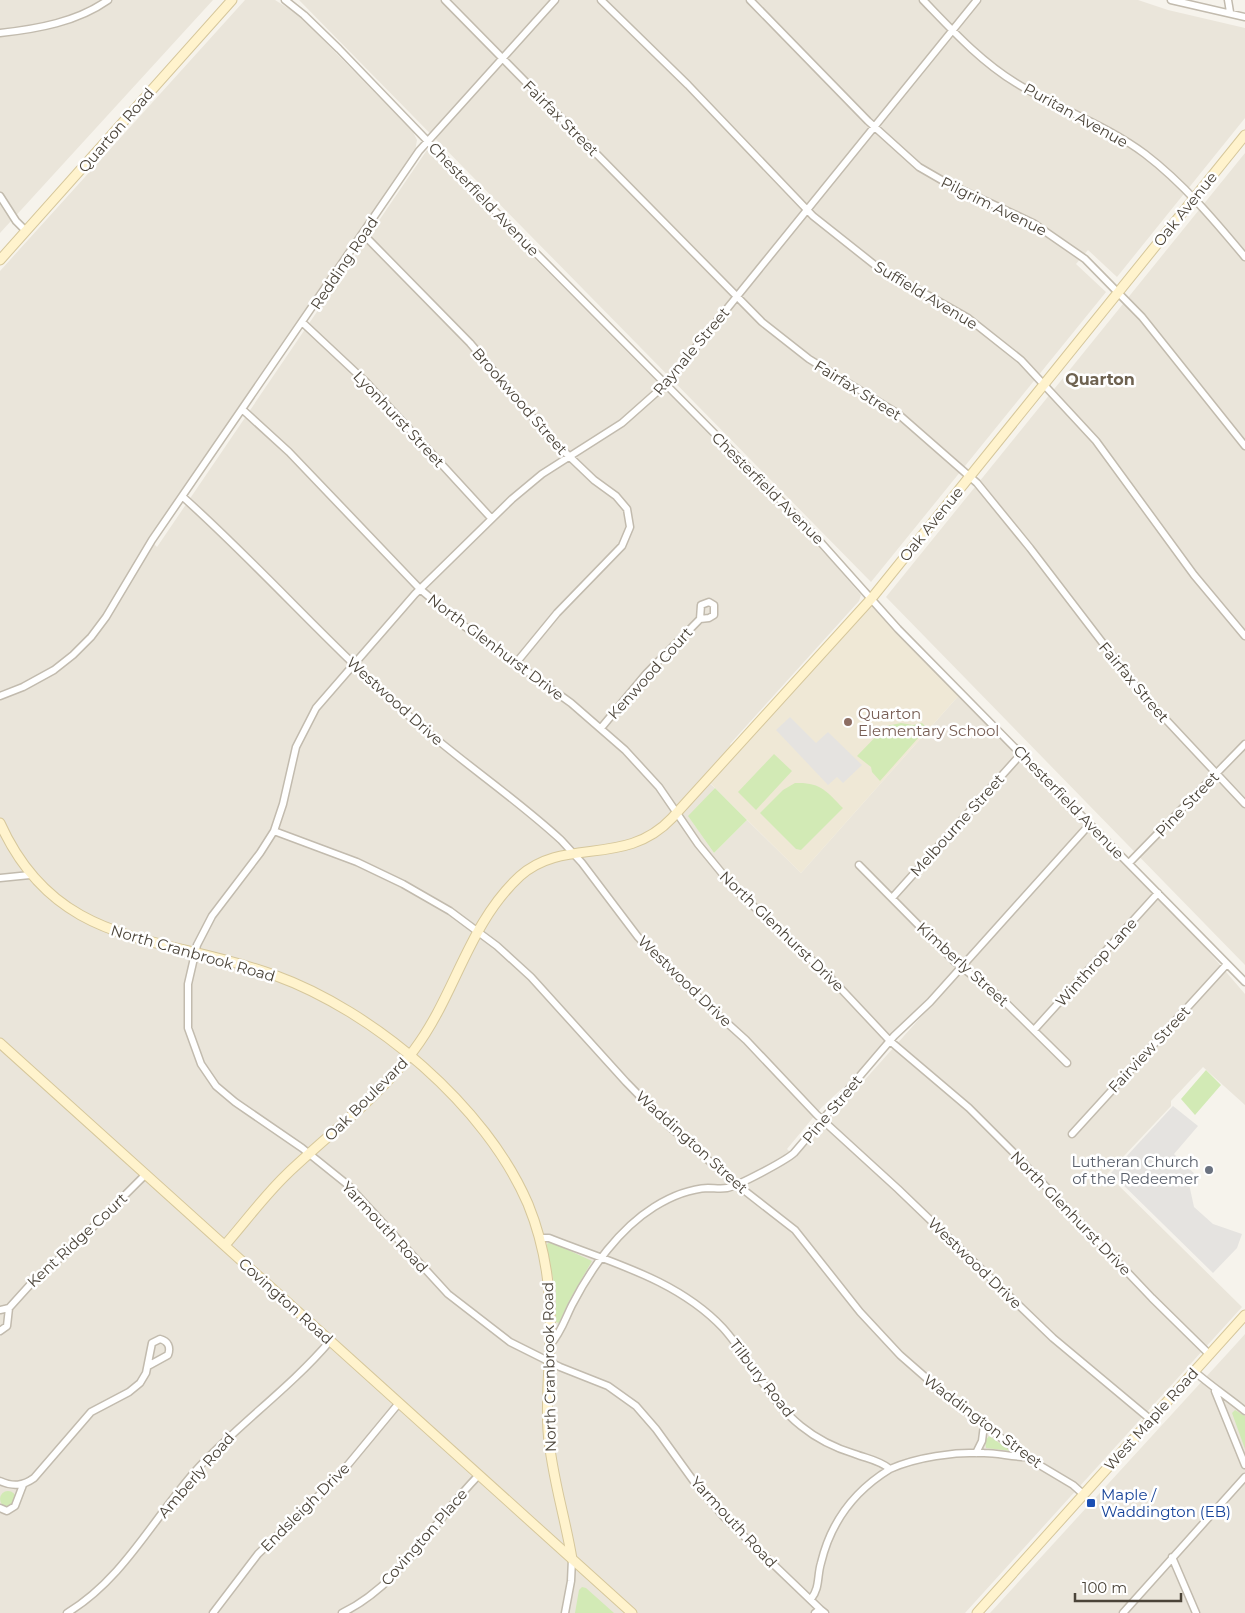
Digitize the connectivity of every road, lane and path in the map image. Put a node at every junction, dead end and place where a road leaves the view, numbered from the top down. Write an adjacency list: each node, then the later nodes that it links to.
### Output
1 (108, 0): 15 (street)
2 (232, 0): 23 (street, Quarton Road)
3 (285, 0): 19 (street, Chesterfield Avenue)
4 (445, 0): 16 (street, Fairfax Street)
5 (555, 0): 16 (street, Redding Road)
6 (601, 0): 22 (street, Suffield Avenue)
7 (750, 0): 17 (street, Pilgrim Avenue)
8 (923, 0): 14 (street, Puritan Avenue)
9 (977, 0): 14 (street, Raynale Street)
10 (1171, 0): 12 (street)
11 (1228, 0): 12 (street)
12 (1230, 12): 13 (street)
13 (1245, 17)
14 (952, 30): 17 (street, Raynale Street); 21 (street, Puritan Avenue)
15 (0, 33)
16 (502, 58): 19 (street, Redding Road); 28 (street, Fairfax Street)
17 (874, 127): 22 (street, Raynale Street); 27 (street, Pilgrim Avenue)
18 (1245, 136): 21 (street, Oak Avenue)
19 (427, 142): 24 (street, Redding Road); 30 (street, Chesterfield Avenue)
20 (0, 196): 23 (street)
21 (1193, 200): 25 (street, Puritan Avenue); 27 (street, Oak Avenue)
22 (807, 210): 28 (street, Raynale Street); 31 (street, Suffield Avenue)
23 (26, 231): 26 (street, Quarton Road)
24 (363, 234): 29 (street, Redding Road); 34 (street, Brookwood Street)
25 (1245, 257)
26 (0, 260)
27 (1119, 292): 31 (street, Oak Avenue); 33 (street, Pilgrim Avenue)
28 (737, 297): 30 (street, Raynale Street); 35 (street, Fairfax Street)
29 (304, 323): 32 (street, Redding Road); 37 (street, Lyonhurst Street)
30 (666, 384): 34 (street, Raynale Street); 39 (street, Chesterfield Avenue)
31 (1044, 384): 35 (street, Oak Avenue); 41 (street, Suffield Avenue)
32 (243, 410): 36 (street, Redding Road); 38 (street, North Glenhurst Drive)
33 (1245, 446)
34 (568, 456): 37 (street, Raynale Street); 42 (street, Brookwood Street)
35 (970, 476): 39 (street, Oak Avenue); 49 (street, Fairfax Street)
36 (182, 497): 43 (street, Westwood Drive); 44 (street, Redding Road)
37 (491, 518): 38 (street, Raynale Street)
38 (420, 589): 42 (street, North Glenhurst Drive); 43 (street, Raynale Street)
39 (871, 599): 48 (street, Chesterfield Avenue); 51 (street, Oak Avenue)
40 (700, 618): 46 (street, Kenwood Court)
41 (1245, 636)
42 (516, 663): 46 (street, North Glenhurst Drive)
43 (353, 664): 45 (street, Raynale Street); 55 (street, Westwood Drive)
44 (0, 696)
45 (321, 702): 54 (street, Yarmouth Road)
46 (601, 728): 51 (street, North Glenhurst Drive)
47 (1245, 744): 49 (street, Pine Street)
48 (1022, 753): 53 (street, Chesterfield Avenue); 61 (street, Melbourne Street)
49 (1216, 775): 50 (street, Fairfax Street); 56 (street, Pine Street)
50 (1245, 804)
51 (677, 813): 55 (street, Oak Avenue); 68 (street, North Glenhurst Drive)
52 (0, 823): 58 (street, North Cranbrook Road)
53 (1090, 824): 56 (street, Chesterfield Avenue); 65 (street, Pine Street)
54 (274, 830): 62 (street, Waddington Street); 63 (street, Yarmouth Road)
55 (574, 854): 62 (street, Oak Boulevard); 72 (street, Westwood Drive)
56 (1129, 863): 60 (street, Chesterfield Avenue)
57 (859, 865): 61 (street, Kimberly Street)
58 (30, 875): 59 (street); 63 (street, North Cranbrook Road)
59 (0, 878)
60 (1158, 893): 64 (street, Chesterfield Avenue); 67 (street, Winthrop Lane)
61 (892, 898): 65 (street, Kimberly Street)
62 (477, 930): 70 (street, Oak Boulevard); 76 (street, Waddington Street)
63 (195, 953): 70 (street, North Cranbrook Road); 74 (street, Yarmouth Road)
64 (1227, 964): 66 (street, Chesterfield Avenue); 73 (street, Fairview Street)
65 (961, 967): 67 (street, Kimberly Street); 68 (street, Pine Street)
66 (1245, 982)
67 (1034, 1030): 71 (street, Kimberly Street)
68 (890, 1041): 72 (street, Pine Street); 86 (street, North Glenhurst Drive)
69 (0, 1043): 75 (street, Covington Road)
70 (409, 1056): 74 (street, Oak Boulevard); 77 (street, North Cranbrook Road)
71 (1067, 1063)
72 (822, 1120): 76 (street, Pine Street); 93 (street, Westwood Drive)
73 (1072, 1134)
74 (309, 1154): 78 (street, Oak Boulevard); 87 (street, Yarmouth Road)
75 (146, 1174): 78 (street, Covington Road); 80 (street, Kent Ridge Court)
76 (736, 1184): 79 (street, Pine Street); 94 (street, Waddington Street)
77 (540, 1238): 79 (street, Tilbury Road); 85 (street, North Cranbrook Road)
78 (225, 1245): 84 (street, Covington Road)
79 (602, 1259): 85 (street, Pine Street); 98 (street, Tilbury Road)
80 (9, 1308): 81 (street); 83 (street, Kent Ridge Court)
81 (0, 1310)
82 (1245, 1315): 86 (street, West Maple Road)
83 (0, 1332)
84 (330, 1341): 91 (street, Covington Road); 109 (street, Amberly Road)
85 (550, 1345): 87 (street, North Cranbrook Road)
86 (1210, 1355): 89 (street, West Maple Road)
87 (549, 1362): 106 (street, North Cranbrook Road); 107 (street, Yarmouth Road)
88 (148, 1366): 88 (street); 102 (street)
89 (1194, 1371): 90 (street); 93 (street, West Maple Road)
90 (1216, 1391): 92 (street); 97 (street)
91 (399, 1403): 99 (street, Covington Road); 110 (street, Endsleigh Drive)
92 (1245, 1411)
93 (1150, 1420): 103 (street, West Maple Road)
94 (984, 1425): 95 (street); 96 (street, Waddington Street)
95 (976, 1453): 96 (street); 98 (street)
96 (1026, 1457): 103 (street, Waddington Street)
97 (1245, 1464)
98 (890, 1469): 107 (street)
99 (479, 1474): 106 (street, Covington Road); 111 (street, Covington Place)
100 (1245, 1477): 105 (street)
101 (1, 1484): 102 (street)
102 (23, 1484): 104 (street)
103 (1083, 1494): 114 (street, West Maple Road)
104 (0, 1508)
105 (1172, 1557): 115 (street); 116 (street)
106 (572, 1559): 112 (street); 113 (street)
107 (811, 1599): 108 (street, Yarmouth Road)
108 (820, 1612)
109 (66, 1613)
110 (213, 1613)
111 (342, 1613)
112 (564, 1613)
113 (632, 1613)
114 (976, 1613)
115 (1123, 1613)
116 (1196, 1613)

